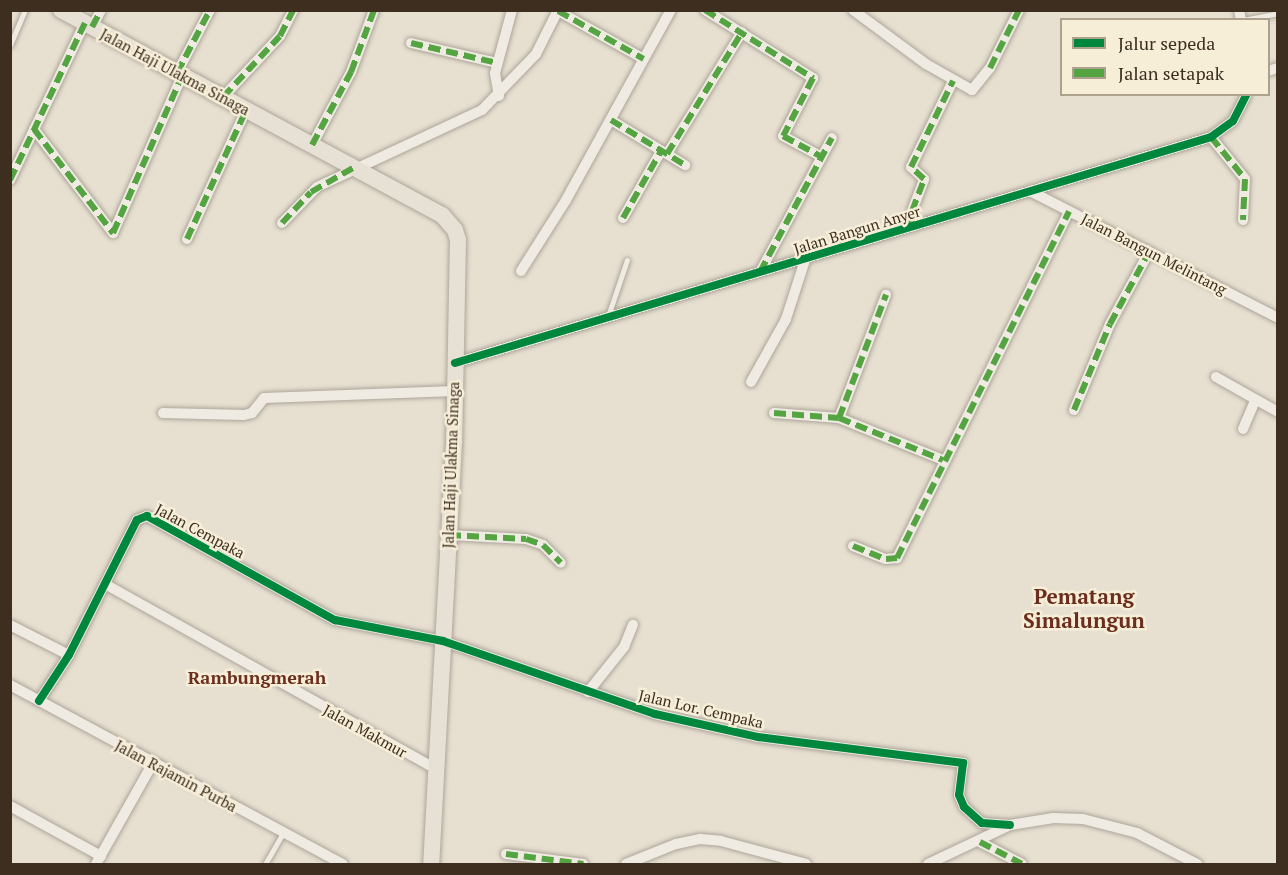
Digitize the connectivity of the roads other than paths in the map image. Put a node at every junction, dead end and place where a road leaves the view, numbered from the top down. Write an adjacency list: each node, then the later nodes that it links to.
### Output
1 (26, 10): 18 (lane)
2 (61, 10): 15 (main road, Jalan Haji Ulakma Sinaga)
3 (101, 10): 15 (street)
4 (210, 10): 21 (street)
5 (293, 10): 25 (street)
6 (374, 10): 31 (street)
7 (512, 10): 20 (street)
8 (671, 10): 19 (street)
9 (705, 10): 16 (street)
10 (853, 10): 22 (street)
11 (1019, 10): 22 (street)
12 (558, 11): 19 (street); 23 (street)
13 (1278, 13): 14 (lane)
14 (1252, 18)
15 (88, 25): 21 (main road, Jalan Haji Ulakma Sinaga); 28 (street)
16 (742, 32): 32 (street); 33 (street)
17 (411, 43): 20 (street)
18 (10, 45)
19 (644, 59): 27 (street)
20 (496, 63): 23 (street)
21 (180, 74): 25 (main road, Jalan Haji Ulakma Sinaga); 28 (street)
22 (953, 81): 42 (street)
23 (499, 96): 35 (street)
24 (1245, 96): 29 (street, Jalan Bangun Anyer)
25 (223, 97): 26 (main road, Jalan Haji Ulakma Sinaga)
26 (246, 110): 31 (main road, Jalan Haji Ulakma Sinaga); 43 (street)
27 (611, 120): 32 (street); 47 (street)
28 (34, 129): 36 (street)
29 (1211, 137): 37 (street, Jalan Bangun Anyer); 40 (street)
30 (832, 138): 33 (street)
31 (312, 146): 35 (main road, Jalan Haji Ulakma Sinaga)
32 (664, 153): 34 (street); 39 (street)
33 (822, 157): 48 (street)
34 (685, 165)
35 (353, 168): 41 (street); 52 (main road, Jalan Haji Ulakma Sinaga)
36 (10, 180)
37 (1030, 191): 38 (street, Jalan Bangun Melintang); 42 (street, Jalan Bangun Anyer)
38 (1069, 211): 44 (street, Jalan Bangun Melintang); 63 (street)
39 (623, 218)
40 (1243, 220)
41 (282, 223)
42 (912, 227): 46 (street, Jalan Bangun Anyer)
43 (187, 239)
44 (1149, 252): 51 (street, Jalan Bangun Melintang); 57 (street)
45 (627, 260): 50 (lane)
46 (805, 260): 48 (street, Jalan Bangun Anyer); 54 (street)
47 (521, 271)
48 (760, 272): 50 (street, Jalan Bangun Anyer)
49 (886, 295): 61 (street)
50 (607, 317): 52 (street, Jalan Bangun Anyer)
51 (1278, 318)
52 (455, 363): 55 (main road, Jalan Haji Ulakma Sinaga)
53 (1216, 377): 56 (street)
54 (751, 382)
55 (455, 391): 59 (street); 64 (main road, Jalan Haji Ulakma Sinaga)
56 (1255, 401): 58 (street); 62 (street)
57 (1074, 410)
58 (1278, 412)
59 (163, 413)
60 (774, 413): 61 (street)
61 (839, 418): 63 (street)
62 (1243, 429)
63 (943, 460): 65 (street)
64 (449, 535): 66 (street); 70 (main road, Jalan Haji Ulakma Sinaga)
65 (853, 546)
66 (561, 563)
67 (105, 584): 70 (street, Jalan Cempaka); 71 (street, Jalan Cempaka); 76 (street, Jalan Makmur)
68 (10, 626): 71 (street)
69 (633, 626): 73 (street)
70 (443, 641): 73 (street, Jalan Lor. Cempaka); 76 (main road, Jalan Haji Ulakma Sinaga)
71 (69, 656): 74 (street, Jalan Cempaka)
72 (10, 685): 74 (street, Jalan Rajamin Purba)
73 (588, 692): 78 (street, Jalan Lor. Cempaka)
74 (39, 701): 75 (street, Jalan Rajamin Purba)
75 (153, 763): 79 (street, Jalan Rajamin Purba); 82 (street)
76 (438, 770): 86 (main road, Jalan Haji Ulakma Sinaga)
77 (10, 806): 82 (street)
78 (1010, 825): 80 (street); 92 (street)
79 (283, 833): 83 (street, Jalan Rajamin Purba); 84 (lane)
80 (980, 842): 90 (street); 91 (street)
81 (506, 854): 87 (street)
82 (99, 860)
83 (327, 861): 85 (street, Jalan Rajamin Purba)
84 (266, 864)
85 (343, 864)
86 (431, 864)
87 (583, 864)
88 (626, 864): 89 (street)
89 (806, 864)
90 (928, 864)
91 (1022, 864)
92 (1197, 864)

